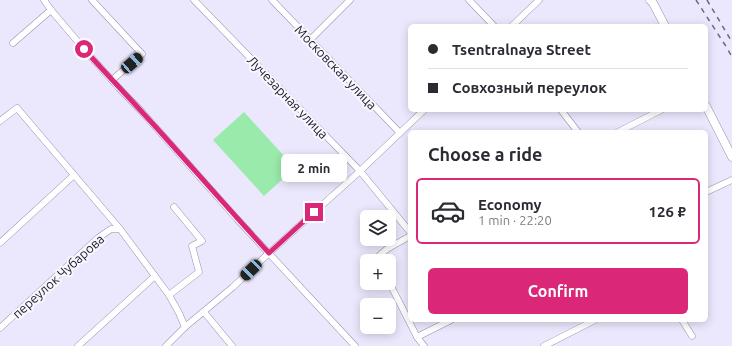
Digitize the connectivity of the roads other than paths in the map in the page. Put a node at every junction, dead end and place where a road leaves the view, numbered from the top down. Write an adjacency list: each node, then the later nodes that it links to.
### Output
1 (44, 0): 9 (street)
2 (92, 0): 15 (street)
3 (194, 0): 25 (street, Лучезарная улица)
4 (272, 0): 13 (street, Московская улица)
5 (350, 0): 13 (street)
6 (469, 0): 10 (street)
7 (540, 0): 11 (street)
8 (654, 1): 12 (main road)
9 (51, 10): 14 (street); 15 (street)
10 (492, 24)
11 (514, 24)
12 (664, 24)
13 (310, 40): 23 (street, Московская улица)
14 (13, 43)
15 (112, 80): 34 (street)
16 (708, 110): 24 (main road)
17 (422, 112): 23 (street)
18 (563, 112): 21 (street)
19 (657, 112): 22 (street)
20 (0, 121): 26 (street)
21 (576, 130)
22 (622, 130)
23 (400, 133): 25 (street)
24 (732, 157)
25 (360, 171): 31 (street, Лучезарная улица); 34 (street)
26 (74, 175): 30 (street); 33 (street)
27 (732, 180): 28 (street)
28 (708, 191)
29 (174, 207): 38 (street)
30 (120, 229): 36 (street); 46 (street, переулок Чубарова)
31 (408, 230)
32 (408, 237): 35 (street)
33 (0, 243)
34 (269, 253): 39 (street); 52 (street)
35 (383, 254)
36 (155, 276): 38 (street); 49 (street)
37 (393, 290): 40 (street)
38 (169, 295): 45 (street)
39 (204, 312): 45 (street); 51 (street)
40 (408, 319)
41 (409, 322): 48 (street)
42 (447, 322): 48 (street)
43 (591, 322): 54 (street)
44 (683, 322): 47 (street)
45 (185, 327): 50 (street)
46 (0, 328)
47 (692, 336)
48 (417, 337): 53 (street)
49 (78, 346)
50 (166, 346)
51 (232, 346)
52 (355, 346)
53 (424, 346)
54 (544, 346)

